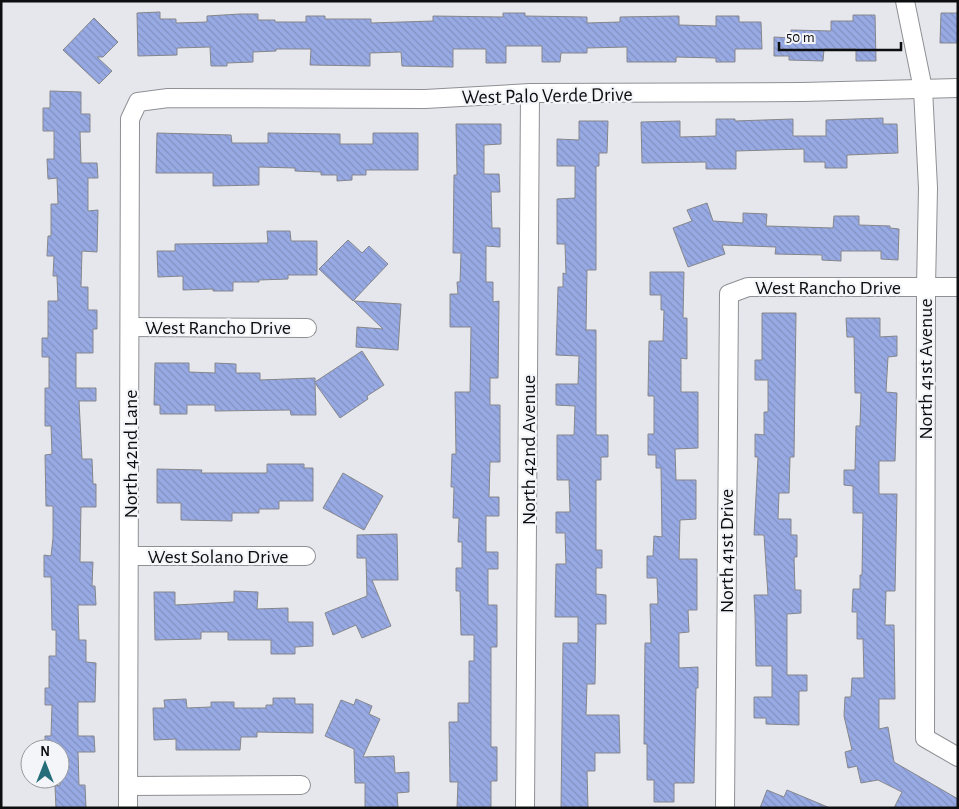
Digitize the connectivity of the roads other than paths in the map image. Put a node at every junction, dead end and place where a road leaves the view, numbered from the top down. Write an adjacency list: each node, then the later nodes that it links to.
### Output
1 (905, 1): 2 (street, North 41st Avenue)
2 (923, 88): 3 (street, West Palo Verde Drive); 4 (street, West Palo Verde Drive); 6 (street, North 41st Avenue)
3 (958, 88)
4 (530, 93): 5 (street, West Palo Verde Drive); 17 (street, North 42nd Avenue)
5 (138, 102): 9 (street, North 42nd Lane)
6 (926, 286): 7 (street, West Rancho Drive); 8 (street, West Rancho Drive); 13 (street, North 41st Avenue)
7 (958, 287)
8 (729, 294): 18 (street, North 41st Drive)
9 (130, 327): 10 (street, West Rancho Drive); 11 (street, North 42nd Lane)
10 (306, 328)
11 (130, 556): 12 (street, West Solano Drive); 15 (street, North 42nd Lane)
12 (306, 556)
13 (958, 757)
14 (301, 785): 15 (street)
15 (129, 786): 16 (street, North 42nd Lane)
16 (128, 808)
17 (525, 808)
18 (725, 808)

